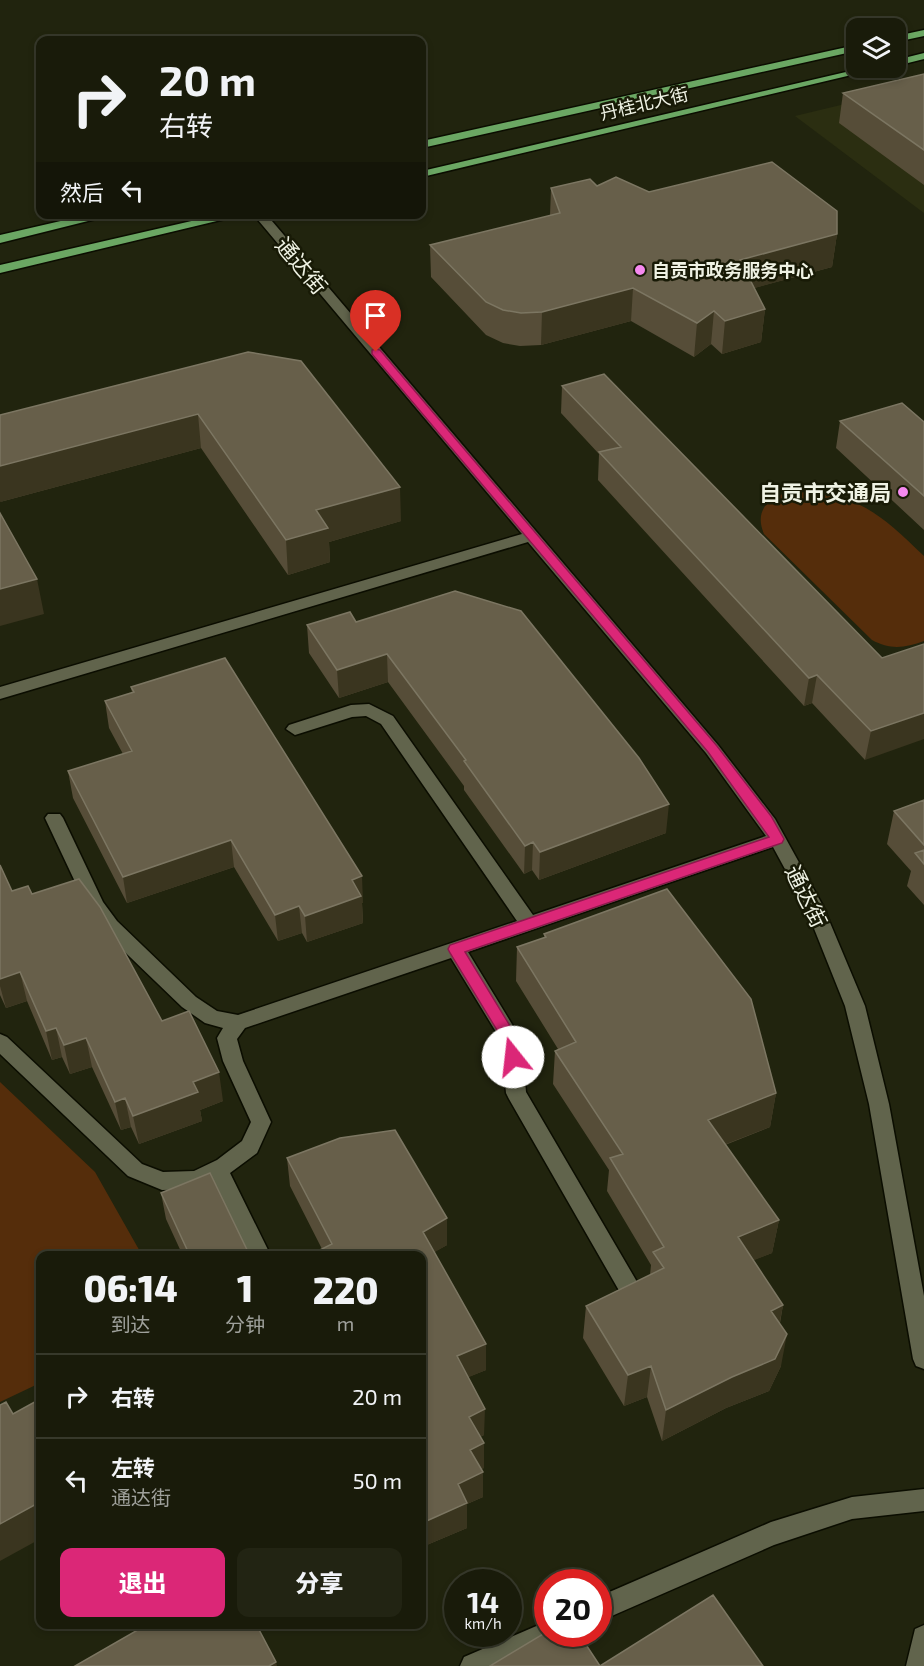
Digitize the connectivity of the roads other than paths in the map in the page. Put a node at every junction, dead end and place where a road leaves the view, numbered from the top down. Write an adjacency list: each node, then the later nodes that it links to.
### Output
1 (924, 33): 2 (main road)
2 (906, 37)
3 (846, 50): 7 (main road, 丹桂北大街)
4 (924, 56): 5 (main road)
5 (906, 60)
6 (846, 75): 8 (main road, 丹桂北大街)
7 (426, 144)
8 (426, 173)
9 (88, 219): 12 (main road)
10 (218, 219): 13 (main road)
11 (263, 219): 14 (street, 通达街)
12 (0, 239)
13 (0, 269)
14 (533, 536): 15 (street); 18 (street, 通达街)
15 (0, 693)
16 (295, 729): 19 (street)
17 (54, 818): 21 (street)
18 (777, 839): 19 (street); 26 (street, 通达街)
19 (529, 924): 20 (street)
20 (456, 949): 21 (street); 25 (street)
21 (238, 1023): 23 (street)
22 (0, 1042): 23 (street)
23 (218, 1169): 24 (street)
24 (258, 1251)
25 (629, 1287)
26 (924, 1359)
27 (924, 1500): 28 (street)
28 (612, 1604)
29 (924, 1638): 32 (street)
30 (534, 1639): 31 (street)
31 (473, 1666)
32 (919, 1666)

